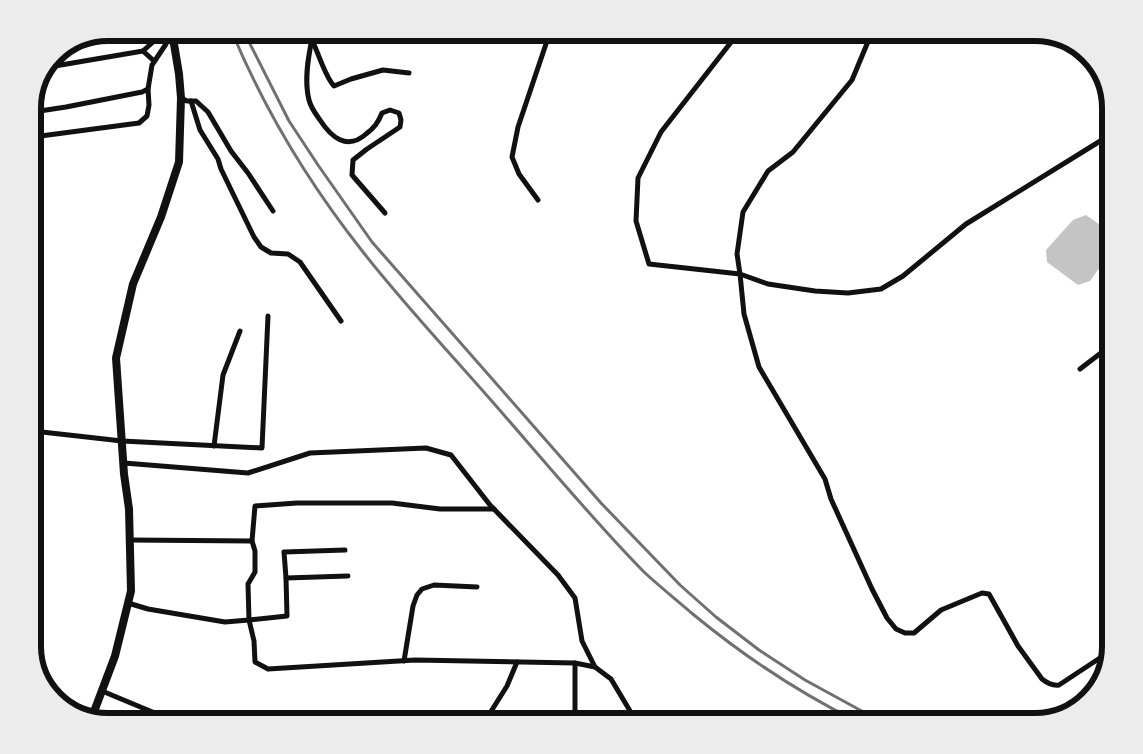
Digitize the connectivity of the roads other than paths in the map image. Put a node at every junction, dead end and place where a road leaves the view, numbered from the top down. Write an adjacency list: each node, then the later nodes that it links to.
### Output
1 (154, 41): 9 (street)
2 (166, 41): 10 (street)
3 (174, 41): 14 (street)
4 (312, 41): 21 (street)
5 (313, 41): 12 (street)
6 (547, 41): 19 (street)
7 (732, 41): 22 (street)
8 (868, 41): 22 (street)
9 (143, 51): 10 (street); 11 (street)
10 (154, 61): 13 (street)
11 (57, 66)
12 (409, 73)
13 (148, 89): 16 (street); 17 (street)
14 (181, 98): 15 (street); 29 (street)
15 (191, 101): 20 (street); 24 (street)
16 (41, 111)
17 (41, 136)
18 (1102, 140): 22 (street)
19 (538, 200)
20 (273, 211)
21 (385, 213)
22 (740, 274): 41 (street)
23 (268, 316): 30 (street)
24 (341, 321)
25 (240, 331): 30 (street)
26 (1102, 352): 27 (street)
27 (1080, 369)
28 (41, 432): 29 (street)
29 (122, 441): 30 (street); 31 (street)
30 (214, 446)
31 (124, 463): 32 (street); 33 (street)
32 (494, 510): 34 (street); 45 (street)
33 (130, 540): 34 (street); 39 (street)
34 (252, 541): 40 (street)
35 (345, 550): 37 (street)
36 (348, 576): 37 (street)
37 (286, 578): 40 (street)
38 (476, 587): 42 (street)
39 (128, 603): 40 (street); 46 (street)
40 (249, 620): 42 (street)
41 (1100, 658)
42 (404, 661): 43 (street)
43 (516, 662): 44 (street); 49 (street)
44 (575, 663): 45 (street); 50 (street)
45 (594, 667): 51 (street)
46 (102, 691): 47 (street); 48 (street)
47 (94, 711)
48 (153, 713)
49 (490, 713)
50 (575, 713)
51 (631, 713)

